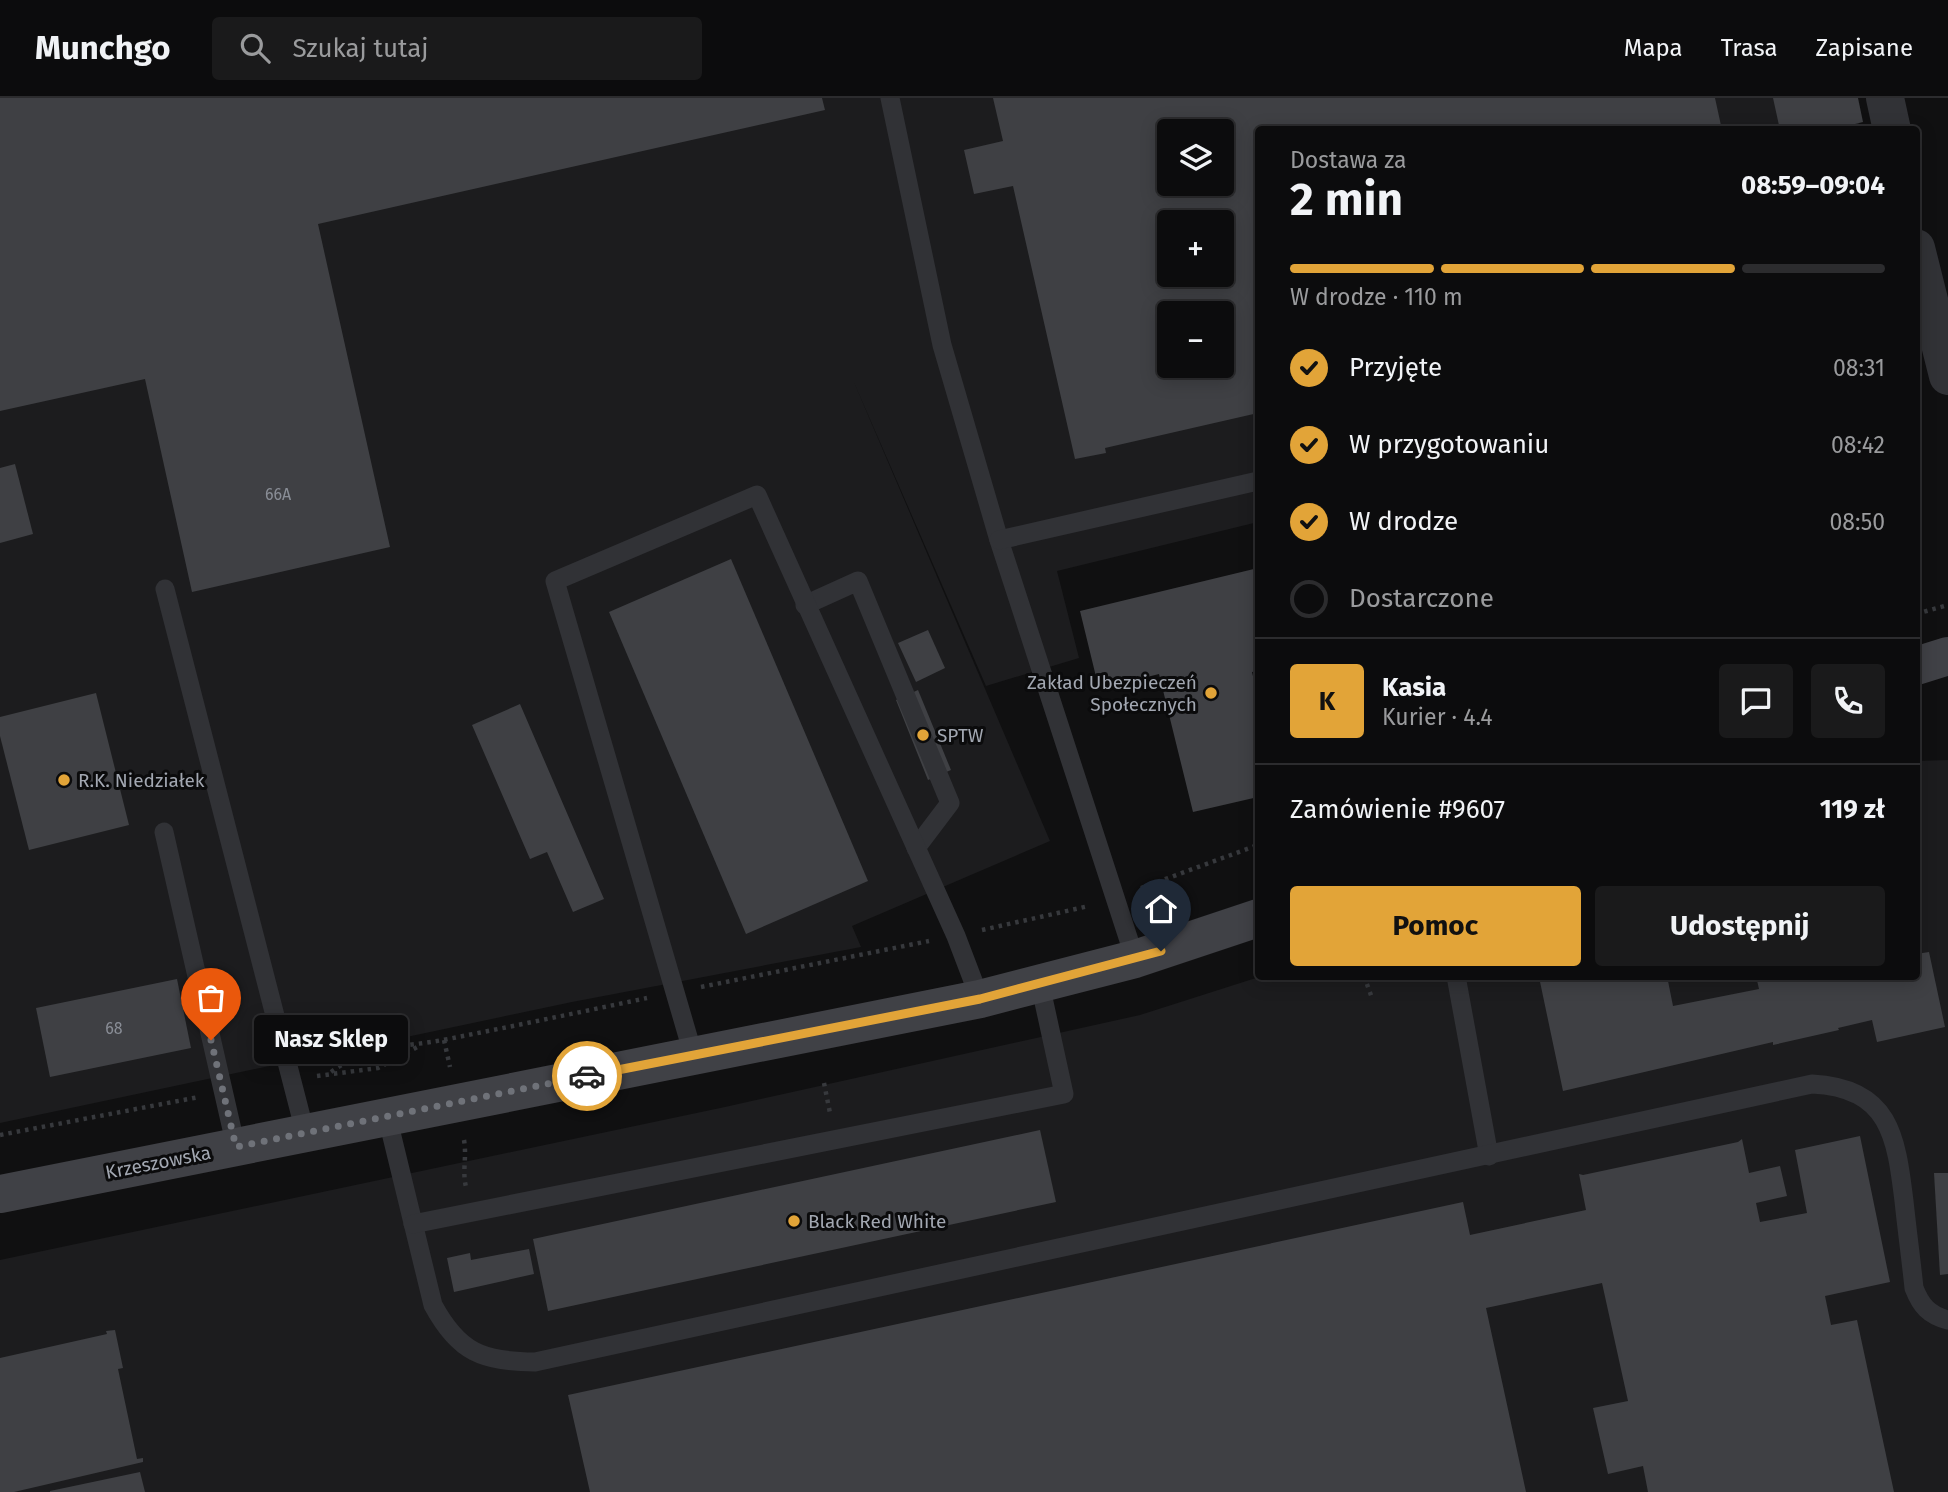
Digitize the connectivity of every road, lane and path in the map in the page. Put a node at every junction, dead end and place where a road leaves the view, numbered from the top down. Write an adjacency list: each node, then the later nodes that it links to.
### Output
1 (890, 98): 7 (lane)
2 (1885, 98): 3 (street)
3 (1891, 126)
4 (1920, 264): 5 (street)
5 (1948, 376)
6 (1255, 482): 7 (lane)
7 (999, 540): 21 (lane)
8 (165, 589): 35 (lane)
9 (805, 605): 16 (lane); 16 (lane); 25 (lane)
10 (1948, 605): 11 (path)
11 (1920, 613)
12 (1948, 656): 13 (main road)
13 (1920, 665)
14 (164, 832): 32 (lane)
15 (1255, 846): 17 (path)
16 (916, 849): 20 (lane)
17 (1137, 890)
18 (1096, 904): 20 (path)
19 (1255, 919): 21 (main road, Krzeszowska)
20 (956, 936): 25 (path); 27 (lane)
21 (1136, 959): 24 (main road, Krzeszowska)
22 (1365, 980): 26 (path)
23 (1457, 980): 38 (lane)
24 (1041, 984): 27 (main road, Krzeszowska); 40 (lane)
25 (675, 992): 28 (path); 29 (lane)
26 (1372, 998)
27 (980, 999): 29 (main road, Krzeszowska)
28 (425, 1044): 30 (path); 30 (path)
29 (693, 1054): 33 (main road, Krzeszowska)
30 (331, 1072): 31 (path)
31 (317, 1076)
32 (222, 1092): 36 (path); 37 (lane)
33 (387, 1116): 35 (main road, Krzeszowska); 41 (lane)
34 (461, 1127): 40 (path)
35 (305, 1132): 37 (main road, Krzeszowska)
36 (0, 1135)
37 (236, 1147): 39 (main road, Krzeszowska)
38 (1489, 1156): 41 (lane); 42 (lane)
39 (0, 1194)
40 (472, 1212): 41 (lane)
41 (413, 1224)
42 (1948, 1320)

